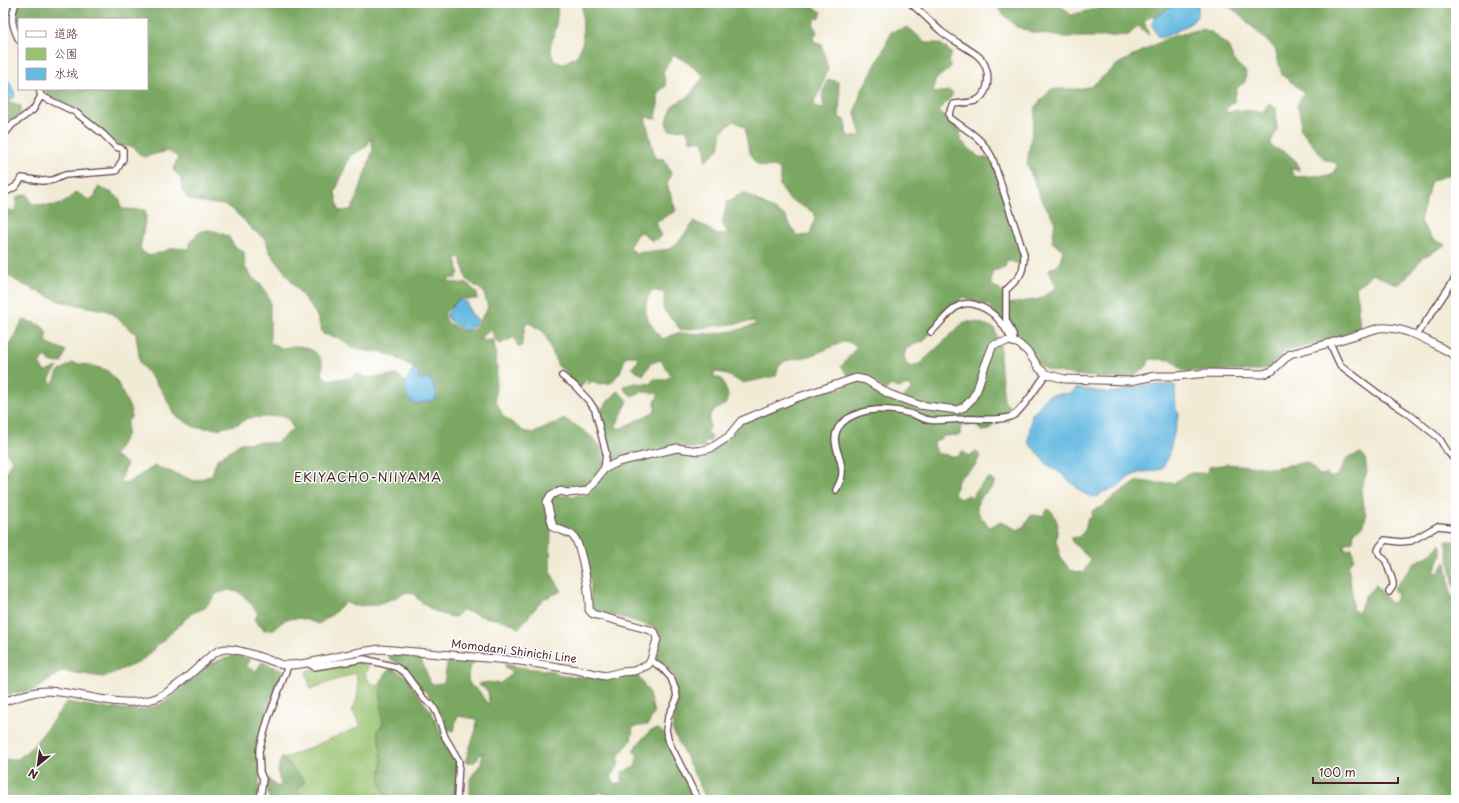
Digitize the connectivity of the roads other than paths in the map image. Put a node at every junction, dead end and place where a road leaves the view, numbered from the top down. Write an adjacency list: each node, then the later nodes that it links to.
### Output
1 (16, 3): 3 (street)
2 (910, 3): 11 (street)
3 (18, 37)
4 (39, 90): 5 (street)
5 (41, 96): 6 (street); 7 (street)
6 (3, 136)
7 (3, 197)
8 (1456, 277): 10 (street)
9 (932, 332): 11 (street)
10 (1417, 335): 12 (main road); 13 (main road)
11 (1014, 343): 14 (main road); 17 (main road)
12 (1330, 343): 14 (main road); 16 (street)
13 (1456, 356)
14 (1046, 374): 18 (street)
15 (562, 376): 17 (street)
16 (1456, 461)
17 (604, 469): 21 (main road)
18 (836, 490)
19 (1456, 528): 20 (street)
20 (1389, 592)
21 (651, 660): 22 (main road, Momodani Shinichi Line); 27 (street)
22 (308, 663): 23 (main road, Momodani Shinichi Line); 26 (street)
23 (288, 666): 24 (main road, Momodani Shinichi Line); 25 (street)
24 (3, 702)
25 (260, 800)
26 (457, 800)
27 (698, 800)

